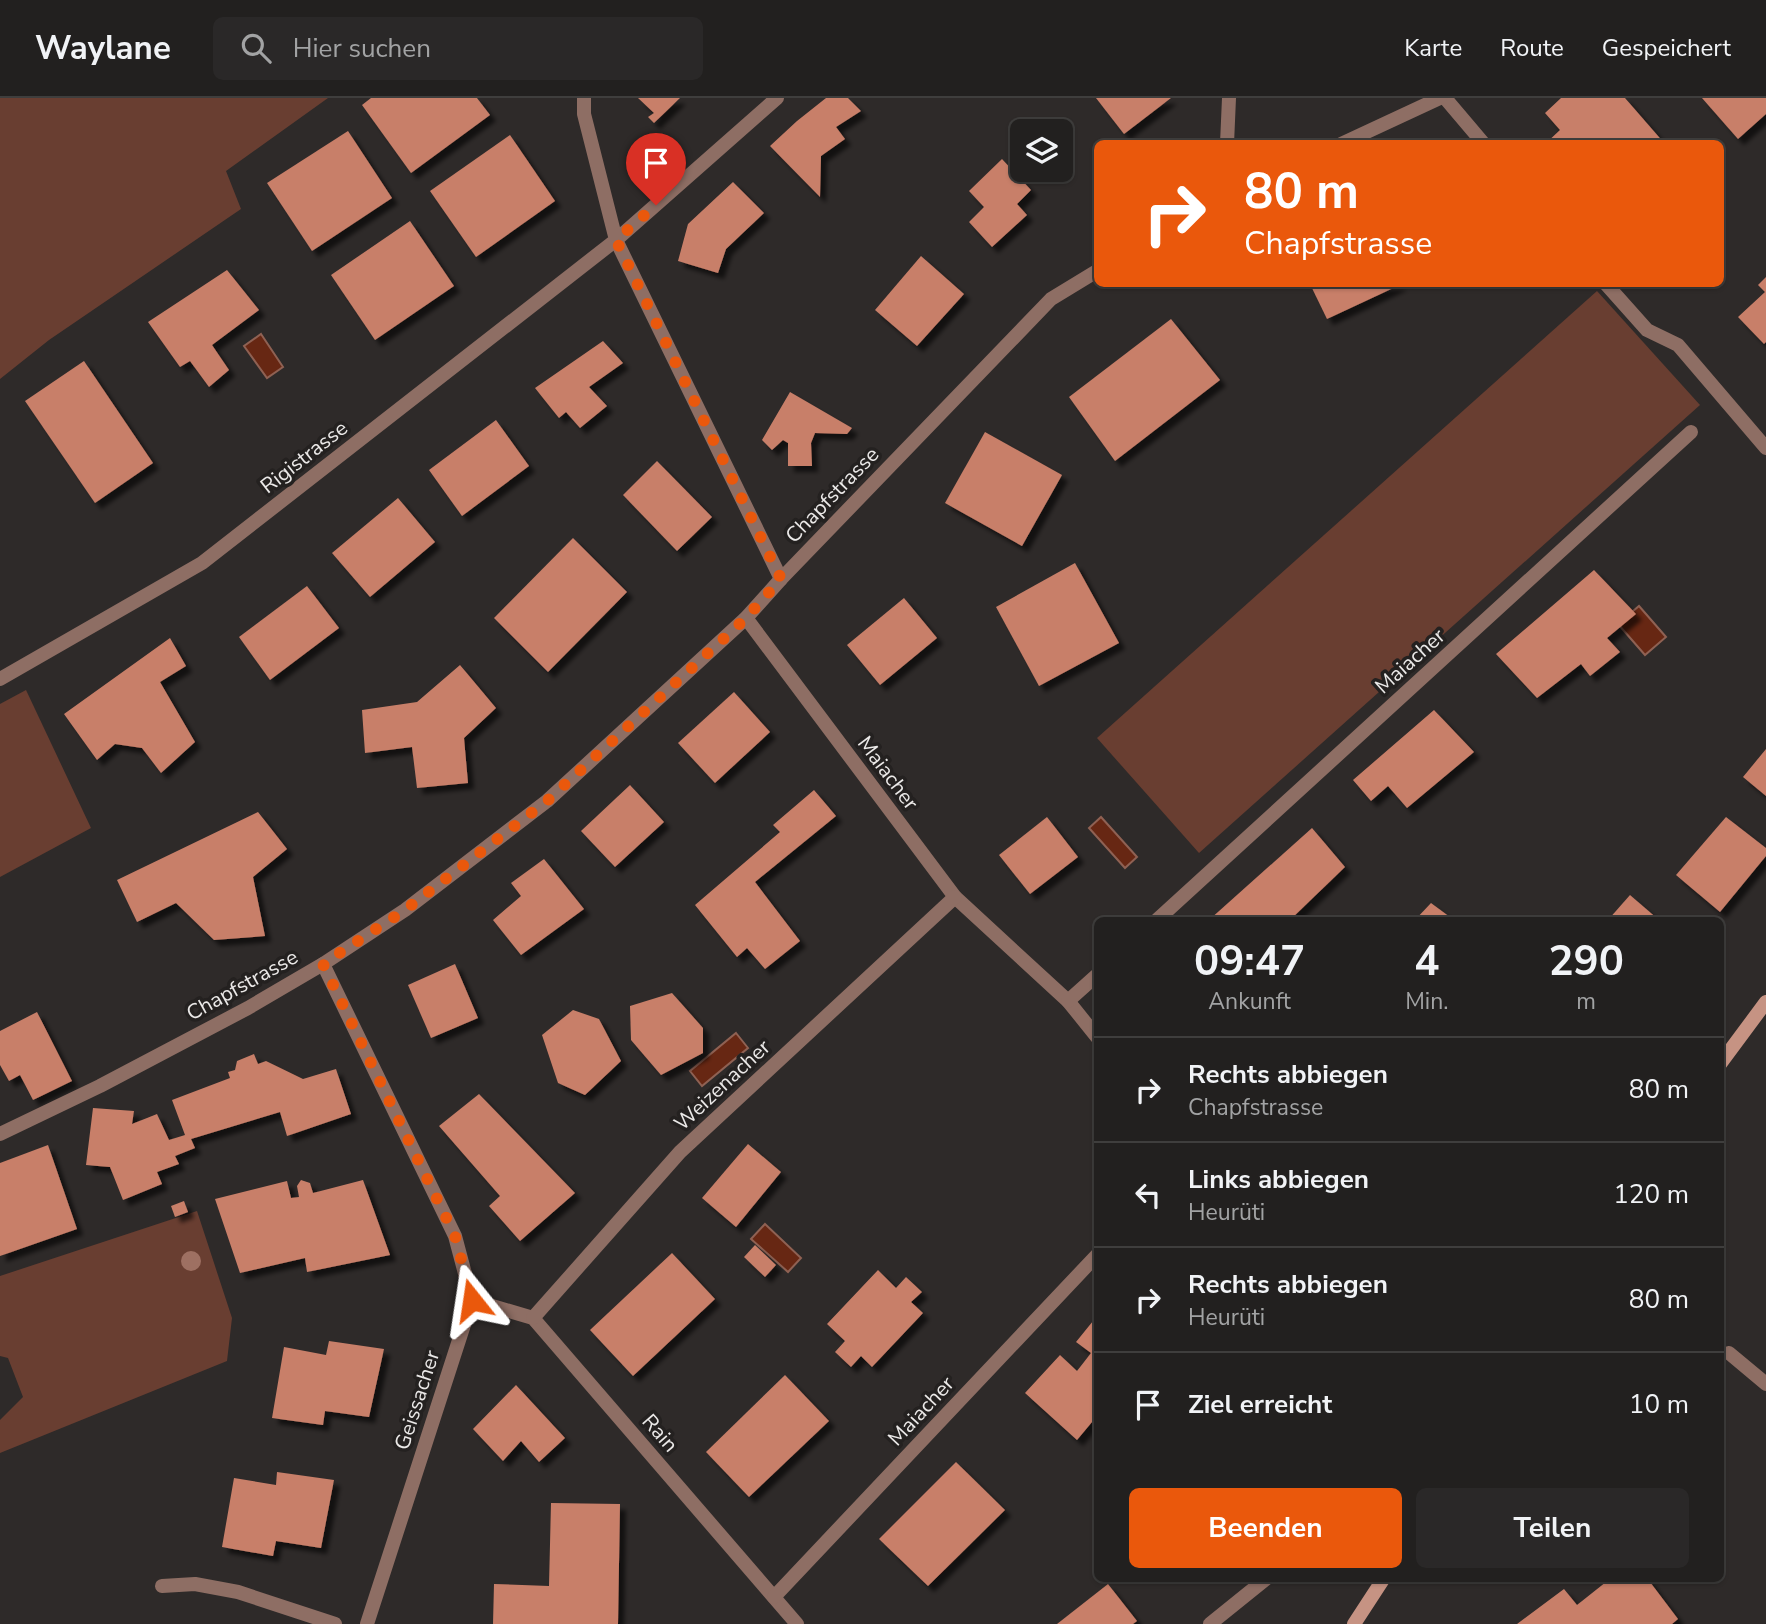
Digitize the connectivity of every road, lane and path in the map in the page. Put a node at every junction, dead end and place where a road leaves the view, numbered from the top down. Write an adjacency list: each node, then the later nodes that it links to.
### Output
1 (584, 98): 8 (street)
2 (777, 98): 8 (street, Rigistrasse)
3 (1229, 98): 5 (street)
4 (1443, 98): 6 (street); 7 (street)
5 (1227, 140)
6 (1349, 140)
7 (1481, 140)
8 (616, 240): 13 (street); 15 (street, Rigistrasse)
9 (1094, 273): 13 (street, Chapfstrasse)
10 (1609, 287): 12 (street)
11 (1692, 432): 17 (street, Maiacher)
12 (1766, 448)
13 (781, 579): 14 (street, Chapfstrasse)
14 (746, 618): 16 (street, Maiacher); 18 (street, Chapfstrasse)
15 (0, 679)
16 (955, 897): 20 (street, Maiacher); 27 (street, Weizenacher)
17 (1160, 917)
18 (323, 964): 24 (street, Chapfstrasse); 26 (street)
19 (1094, 978): 20 (street)
20 (1068, 1001): 22 (street, Maiacher)
21 (1766, 1002): 23 (street)
22 (1094, 1033)
23 (1724, 1059)
24 (0, 1134)
25 (1094, 1258): 33 (street, Maiacher)
26 (472, 1300): 27 (street); 35 (street, Geissacher)
27 (533, 1318): 33 (street, Rain)
28 (1729, 1353): 29 (street)
29 (1766, 1384)
30 (1262, 1582): 37 (street)
31 (1381, 1582): 38 (street)
32 (162, 1586): 34 (street)
33 (774, 1597): 36 (street, Rain)
34 (335, 1624)
35 (367, 1624)
36 (797, 1624)
37 (1210, 1624)
38 (1354, 1624)

